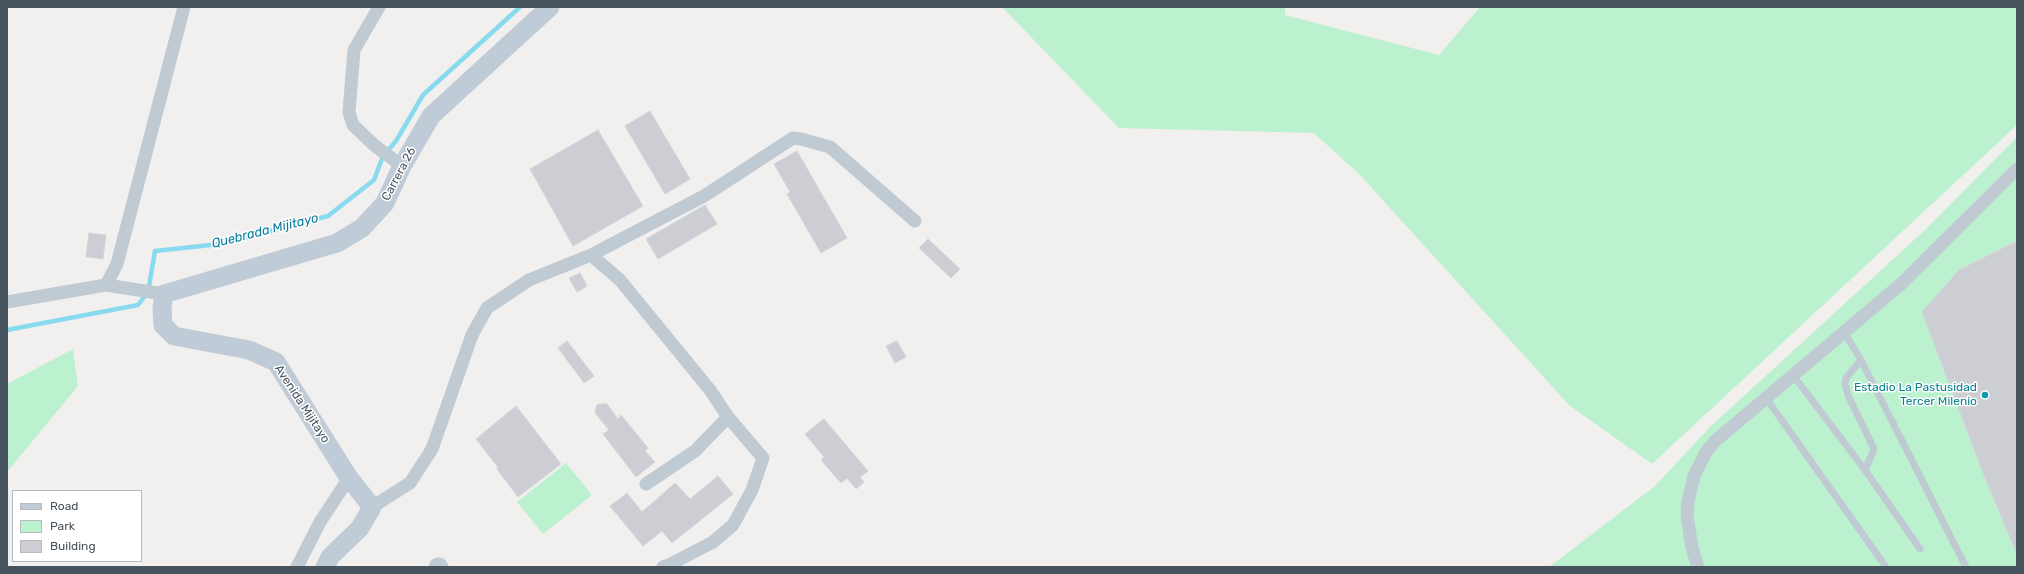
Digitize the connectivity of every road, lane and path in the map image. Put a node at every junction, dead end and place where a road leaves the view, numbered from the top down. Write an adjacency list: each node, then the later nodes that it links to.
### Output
1 (184, 7): 8 (street)
2 (379, 7): 4 (street)
3 (550, 7): 4 (street, Carrera 26)
4 (402, 166): 9 (street, Carrera 26)
5 (2017, 169): 11 (street)
6 (915, 221): 7 (street)
7 (591, 255): 15 (street); 19 (street)
8 (106, 285): 9 (street); 10 (street)
9 (164, 294): 17 (street, Avenida Mijitayo)
10 (7, 302)
11 (1844, 332): 12 (lane); 13 (street)
12 (1861, 360): 16 (lane); 26 (lane)
13 (1793, 375): 14 (street); 16 (lane)
14 (1766, 398): 24 (street); 25 (lane)
15 (728, 416): 18 (street); 23 (street)
16 (1865, 470): 20 (lane)
17 (350, 478): 19 (street, Avenida Mijitayo); 21 (street)
18 (646, 484)
19 (372, 507): 22 (street)
20 (1920, 549)
21 (297, 567)
22 (324, 567)
23 (663, 567)
24 (1698, 567)
25 (1886, 567)
26 (1966, 567)

